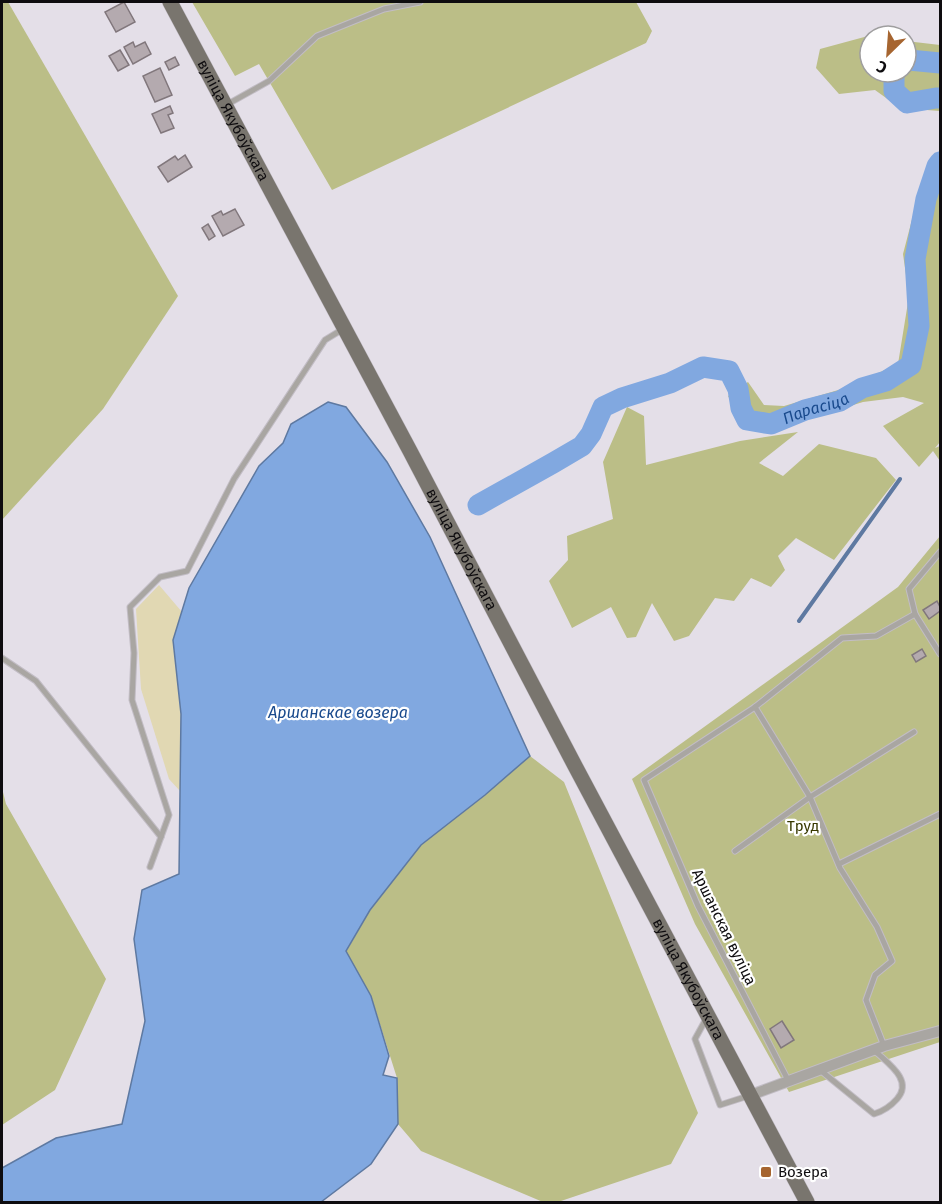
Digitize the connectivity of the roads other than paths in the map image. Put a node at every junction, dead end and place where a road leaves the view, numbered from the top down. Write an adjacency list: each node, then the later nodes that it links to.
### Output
1 (170, 2): 5 (main road, вуліца Якубоўскага)
2 (380, 2): 4 (lane)
3 (420, 2): 4 (lane)
4 (384, 9): 5 (lane)
5 (226, 105): 6 (main road, вуліца Якубоўскага)
6 (344, 328): 15 (lane); 19 (main road, вуліца Якубоўскага)
7 (940, 552): 8 (lane)
8 (915, 614): 9 (lane); 11 (lane)
9 (940, 654)
10 (2, 658): 15 (lane)
11 (755, 707): 13 (lane); 23 (lane, Аршанская вуліца)
12 (914, 732): 13 (lane)
13 (810, 797): 16 (lane); 17 (lane)
14 (940, 814): 17 (lane)
15 (161, 837): 18 (lane)
16 (735, 850)
17 (839, 864): 21 (lane)
18 (150, 867)
19 (708, 1015): 24 (main road, вуліца Якубоўскага); 24 (lane)
20 (940, 1031): 21 (street)
21 (879, 1048): 22 (street); 22 (lane)
22 (820, 1070): 23 (street)
23 (789, 1082): 24 (street)
24 (751, 1095): 25 (main road, вуліца Якубоўскага)
25 (807, 1203)

